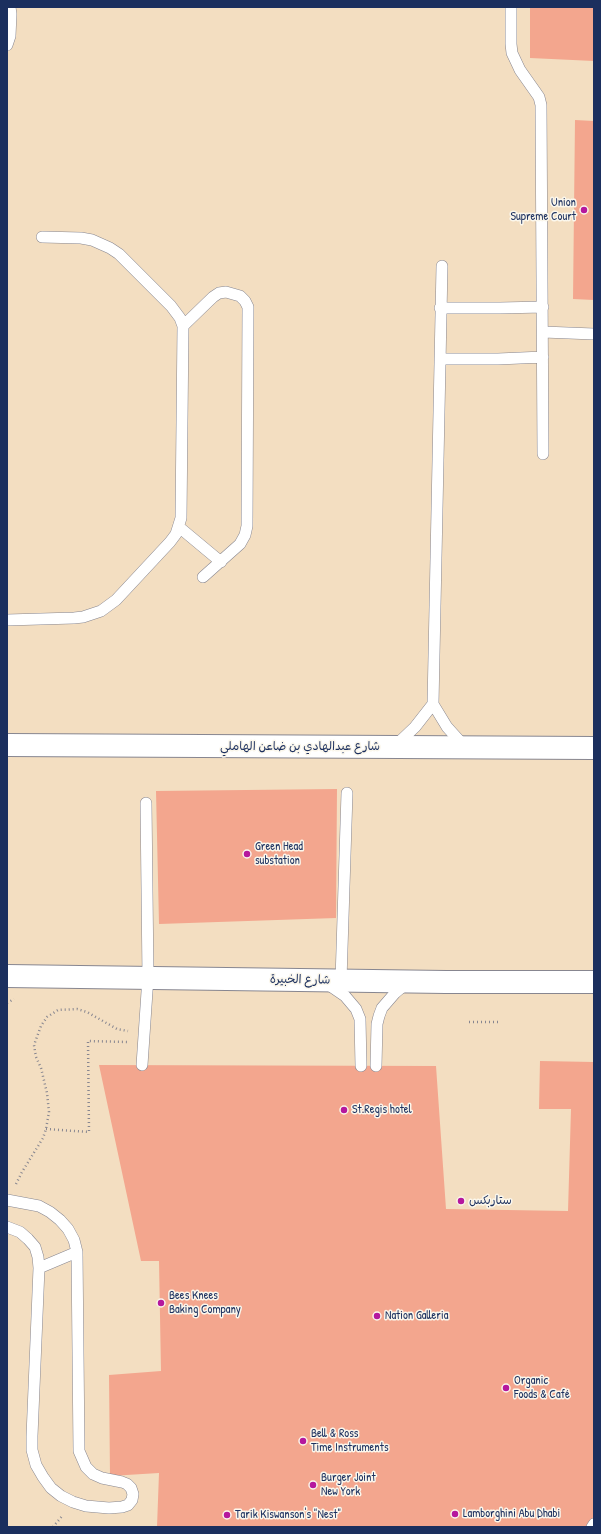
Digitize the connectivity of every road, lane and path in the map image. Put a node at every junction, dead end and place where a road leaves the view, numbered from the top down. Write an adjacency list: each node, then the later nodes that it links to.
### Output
1 (10, 7): 3 (lane)
2 (511, 7): 6 (lane)
3 (7, 45)
4 (42, 237): 8 (lane)
5 (442, 266): 7 (lane)
6 (543, 307): 7 (lane); 9 (lane)
7 (440, 308): 12 (lane)
8 (182, 326): 14 (lane); 15 (lane)
9 (543, 332): 10 (lane); 11 (lane)
10 (594, 334)
11 (543, 357): 12 (lane); 13 (lane)
12 (440, 360): 18 (lane)
13 (543, 454)
14 (179, 527): 15 (lane); 17 (lane)
15 (221, 562): 16 (lane)
16 (202, 577)
17 (7, 620)
18 (433, 704): 20 (lane); 21 (lane)
19 (7, 745): 20 (street, شارع عبدالهادي بن ضاعن الهاملي)
20 (394, 747): 21 (street, شارع عبدالهادي بن ضاعن الهاملي)
21 (465, 748): 22 (street, شارع عبدالهادي بن ضاعن الهاملي)
22 (594, 748)
23 (347, 792): 27 (lane)
24 (146, 803): 26 (lane)
25 (7, 976): 26 (street, شارع الخبيرة)
26 (148, 977): 27 (street, شارع الخبيرة); 36 (lane)
27 (332, 980): 28 (street, شارع الخبيرة); 37 (lane)
28 (409, 981): 29 (street, شارع الخبيرة); 38 (lane)
29 (594, 982)
30 (20, 998): 31 (path)
31 (7, 1003)
32 (469, 1022): 33 (path)
33 (498, 1022)
34 (131, 1031): 39 (path)
35 (131, 1042): 39 (path)
36 (142, 1065)
37 (361, 1066)
38 (376, 1066)
39 (46, 1129): 40 (path)
40 (15, 1187)
41 (7, 1200): 43 (lane)
42 (7, 1227): 44 (lane)
43 (77, 1252): 44 (lane); 44 (lane)
44 (39, 1268)
45 (594, 1524): 46 (lane)
46 (592, 1527)

